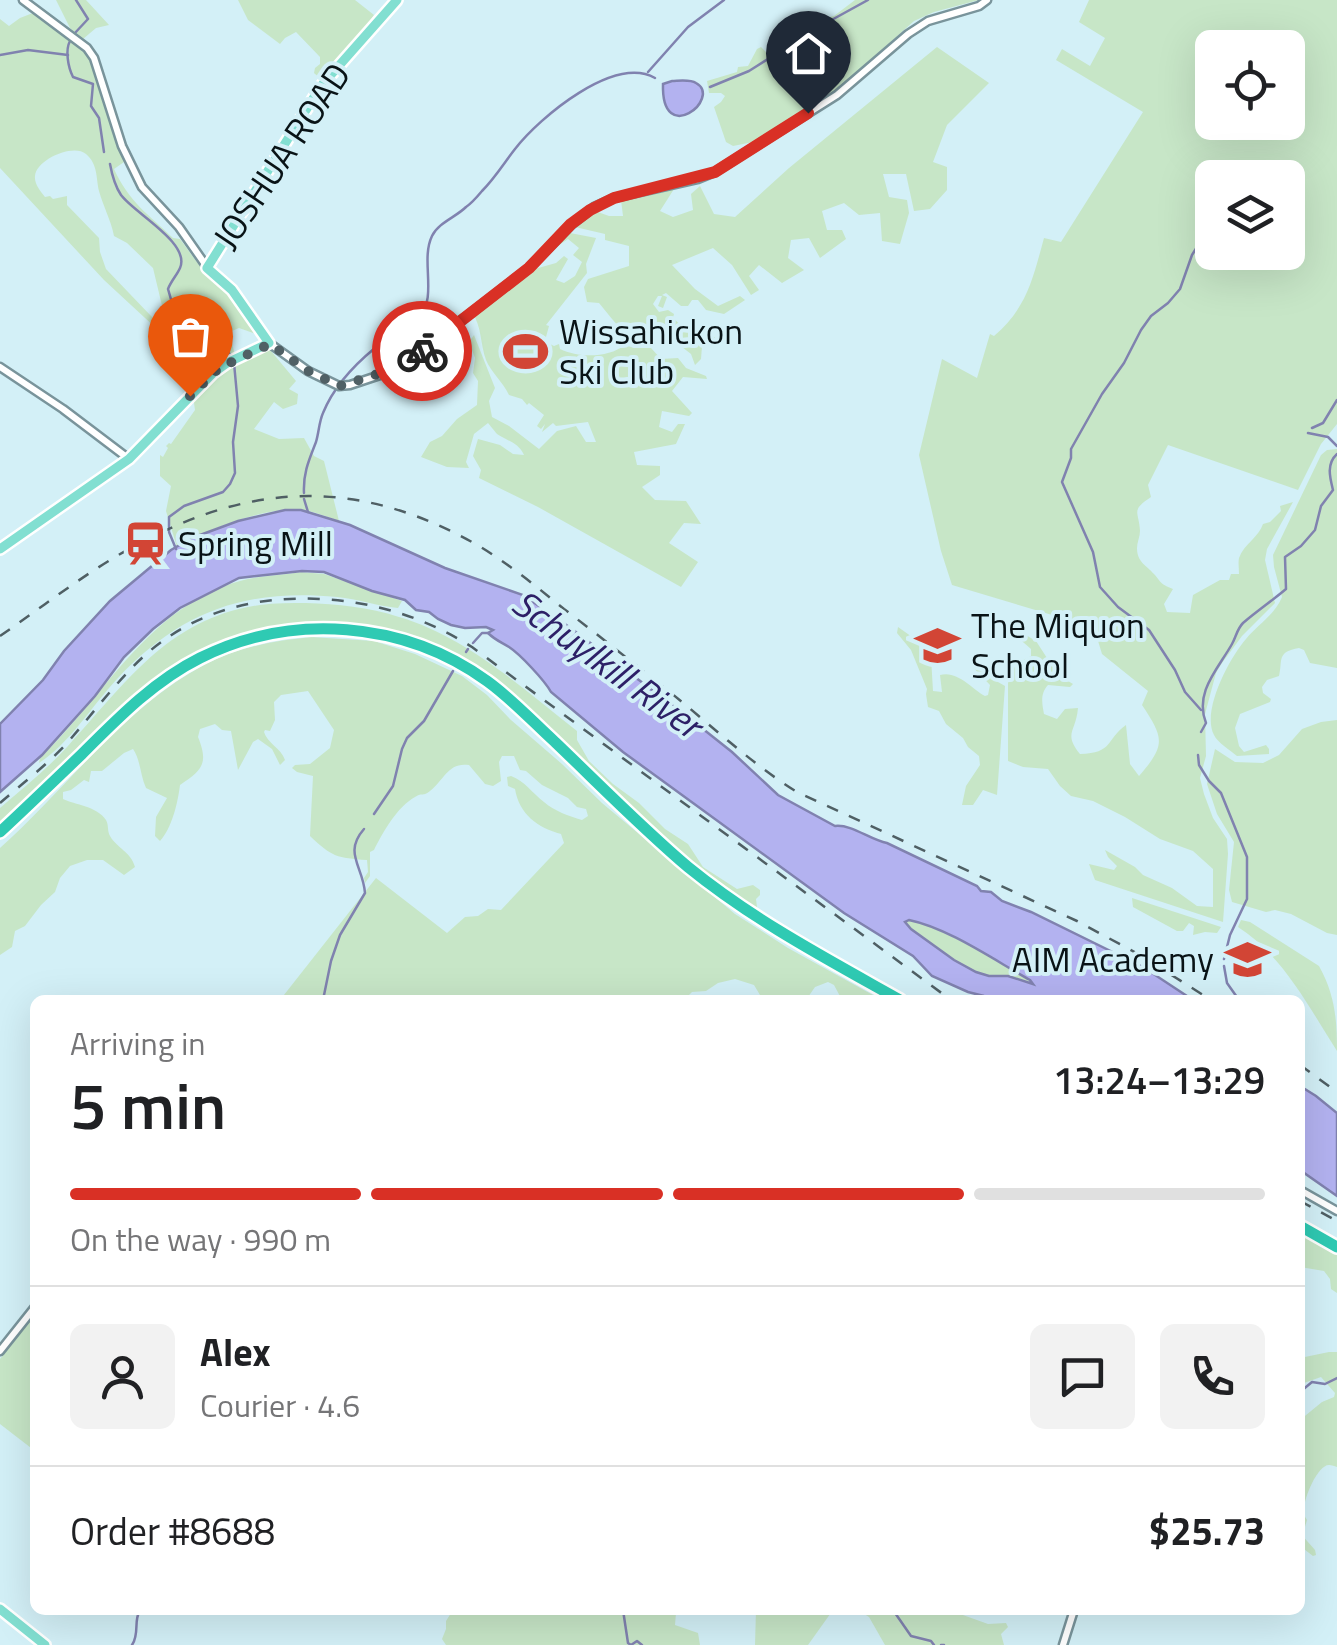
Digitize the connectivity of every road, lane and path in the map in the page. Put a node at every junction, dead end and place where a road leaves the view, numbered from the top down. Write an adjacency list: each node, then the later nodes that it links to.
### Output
1 (23, 0): 4 (street)
2 (397, 0): 4 (main road, JOSHUA ROAD)
3 (987, 0): 5 (street)
4 (208, 268): 5 (main road)
5 (270, 344): 7 (main road)
6 (0, 368): 7 (street)
7 (129, 459): 8 (main road)
8 (0, 549)
9 (0, 832): 12 (highway)
10 (0, 841): 11 (highway)
11 (883, 995)
12 (891, 995)
13 (1305, 1193): 14 (street)
14 (1337, 1211)
15 (1305, 1227): 16 (highway)
16 (1337, 1244)
17 (30, 1312): 18 (street)
18 (0, 1351)
19 (0, 1609): 21 (main road)
20 (1072, 1615): 22 (street)
21 (45, 1645)
22 (1062, 1645)

